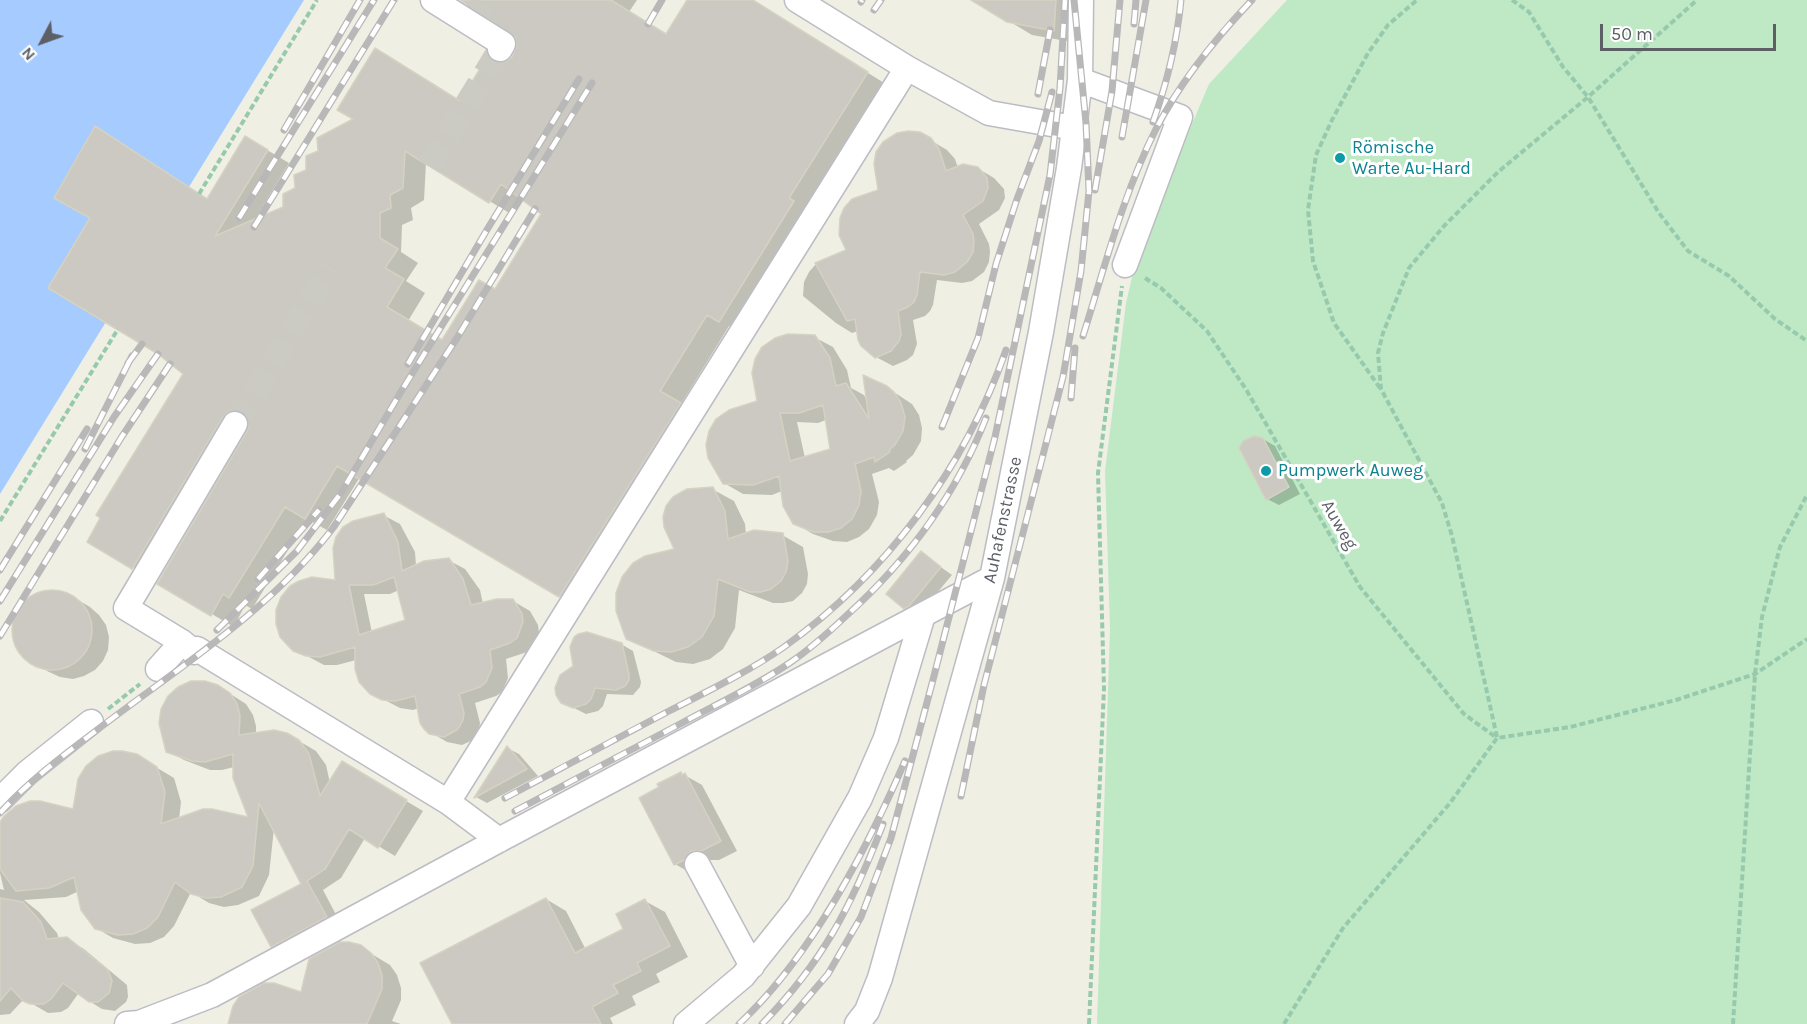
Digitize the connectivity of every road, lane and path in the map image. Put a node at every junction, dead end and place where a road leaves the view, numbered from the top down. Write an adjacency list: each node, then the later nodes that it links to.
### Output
1 (317, 0): 13 (path)
2 (433, 0): 8 (street)
3 (797, 0): 9 (street)
4 (1082, 0): 10 (street, Auhafenstrasse)
5 (1417, 0): 17 (path)
6 (1512, 0): 11 (path)
7 (1697, 0): 11 (path)
8 (500, 48)
9 (907, 68): 12 (street); 30 (street)
10 (1080, 80): 12 (street, Auhafenstrasse); 14 (street)
11 (1588, 97): 16 (path); 17 (path)
12 (1074, 128): 21 (street, Auhafenstrasse)
13 (199, 194)
14 (1125, 265): 28 (path, Auweg); 37 (path)
15 (117, 329): 20 (path)
16 (1807, 341)
17 (1381, 389): 28 (path)
18 (235, 424): 24 (street)
19 (1807, 495): 26 (path)
20 (0, 521)
21 (992, 578): 22 (street); 34 (street, Auhafenstrasse)
22 (923, 615): 31 (street); 33 (street)
23 (1807, 639): 26 (path)
24 (182, 642): 25 (street); 30 (street)
25 (158, 669): 27 (path)
26 (1755, 674): 28 (path); 39 (path)
27 (92, 722): 29 (street)
28 (1497, 738): 38 (path)
29 (0, 801)
30 (448, 802): 31 (street)
31 (499, 840): 35 (street)
32 (697, 864): 33 (street)
33 (752, 966): 36 (street)
34 (865, 1020)
35 (127, 1024)
36 (686, 1024)
37 (1089, 1024)
38 (1284, 1024)
39 (1733, 1024)

